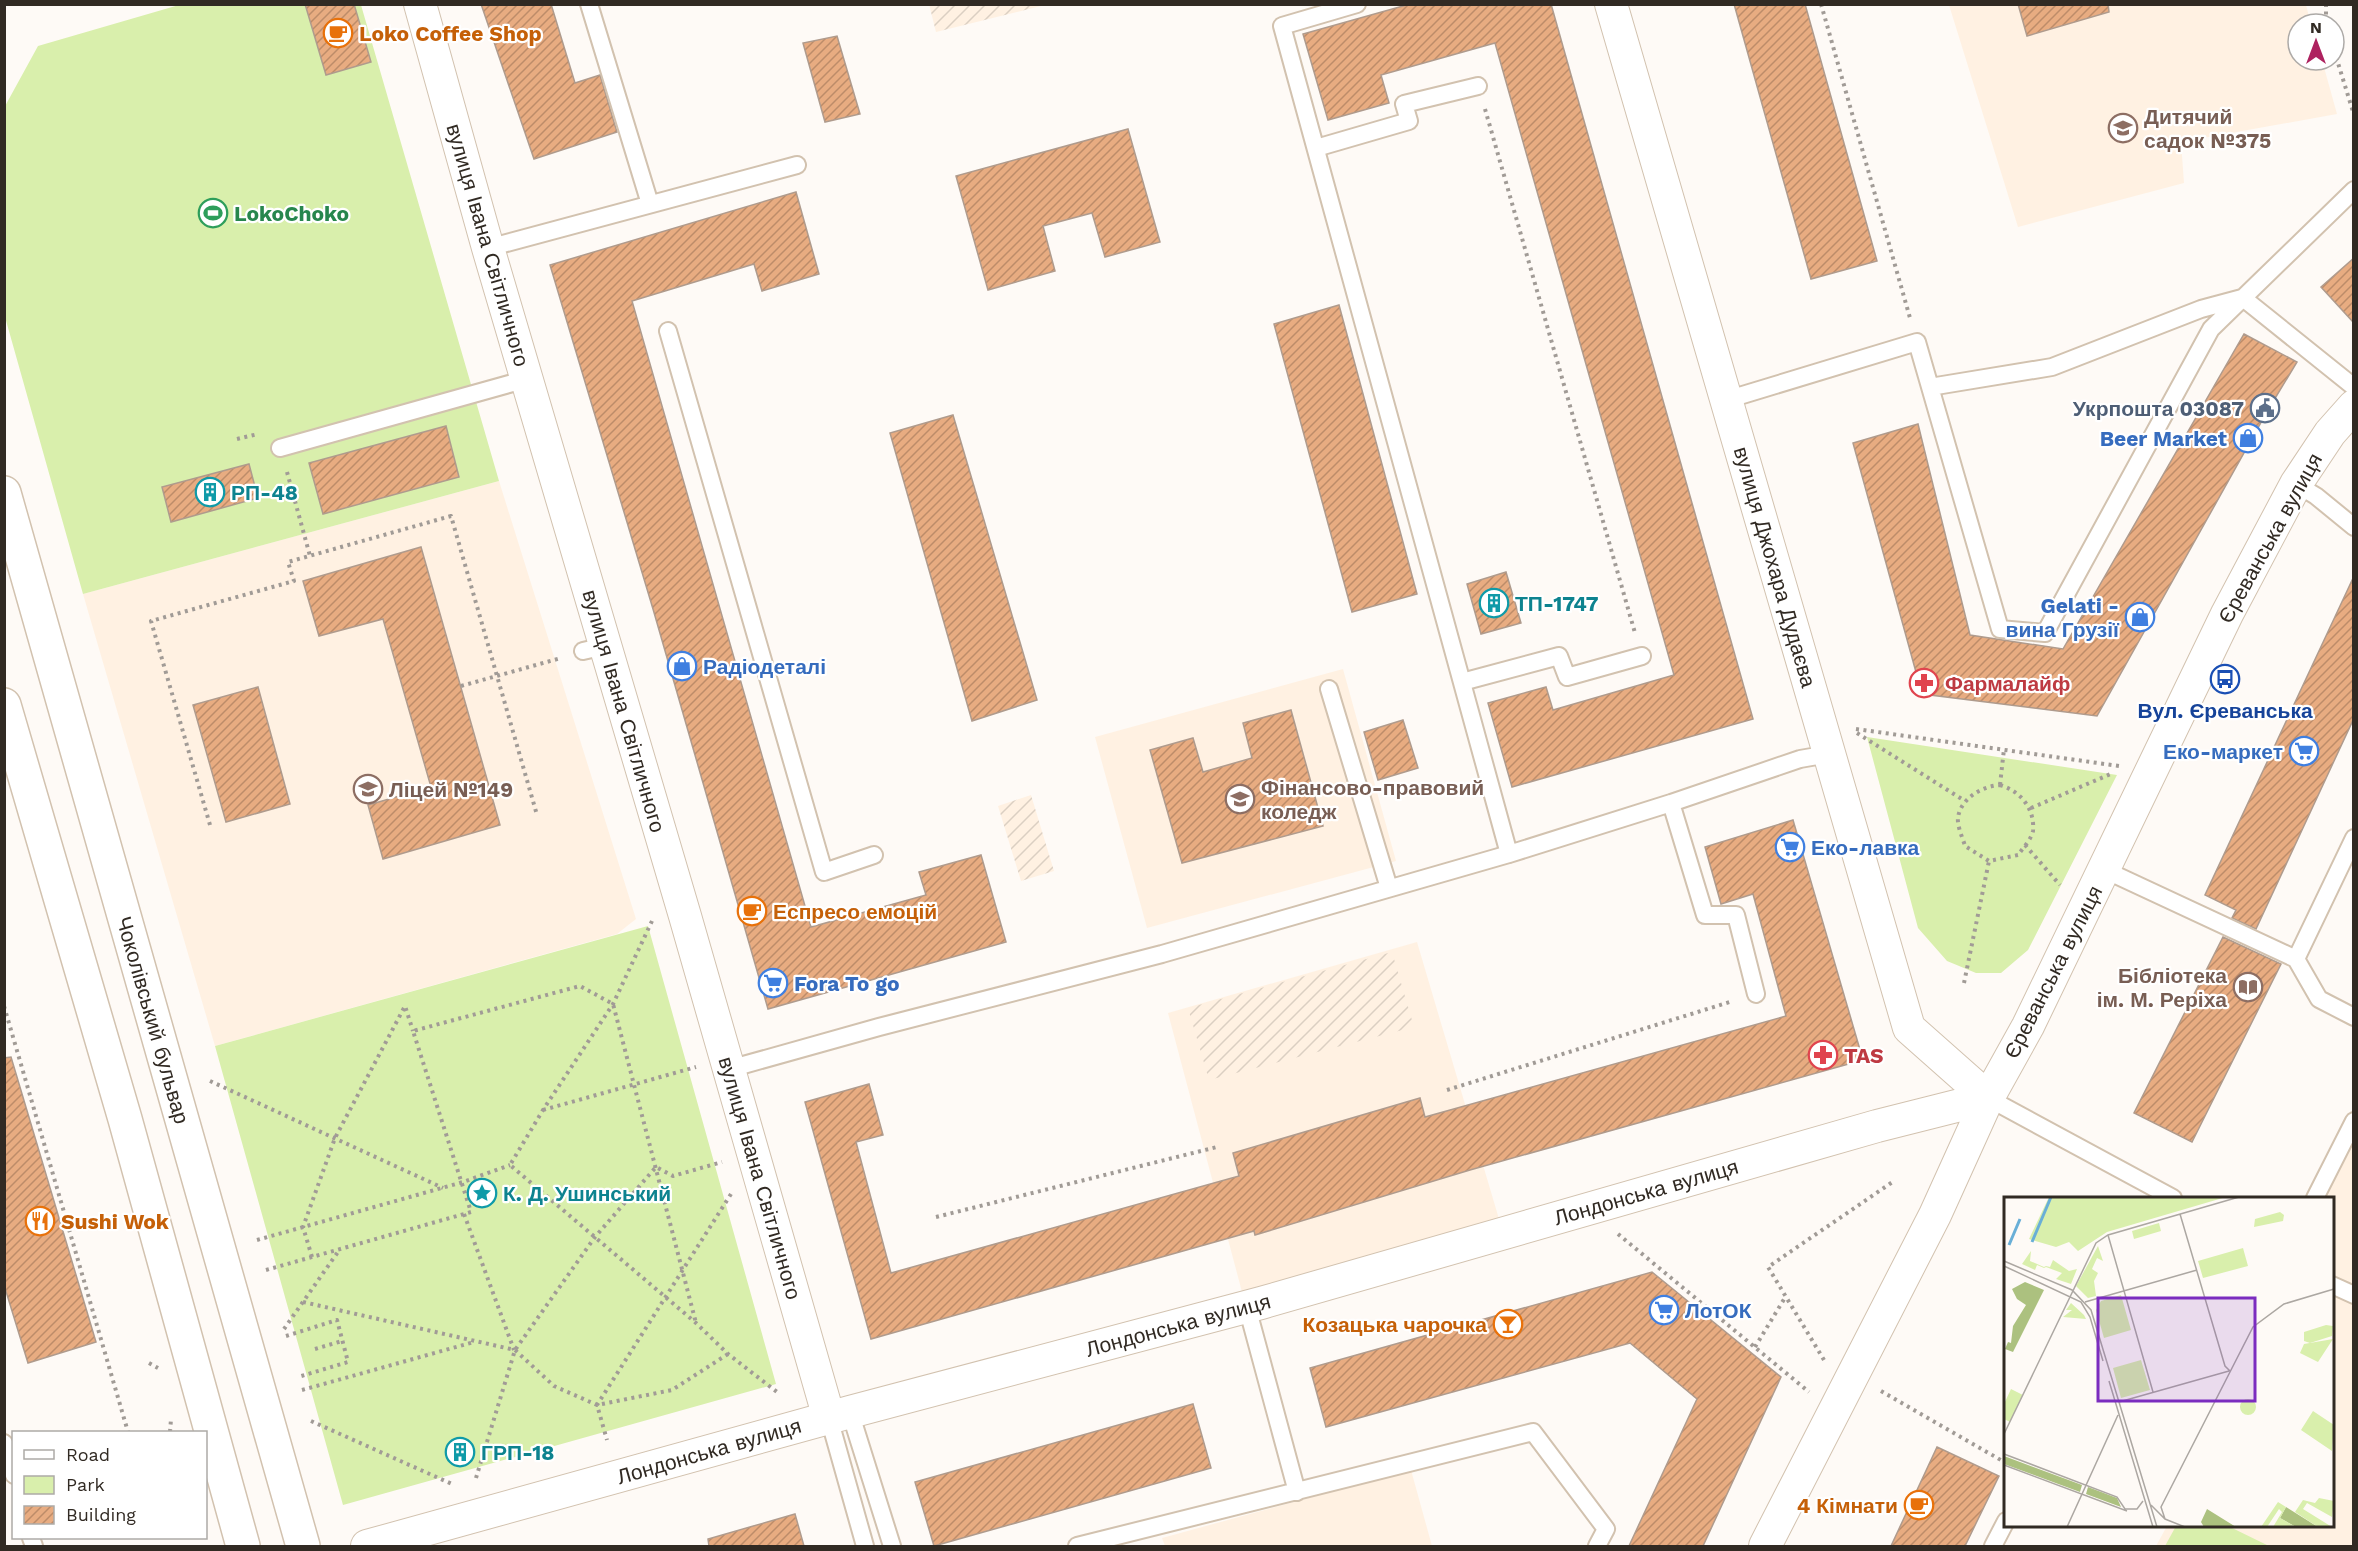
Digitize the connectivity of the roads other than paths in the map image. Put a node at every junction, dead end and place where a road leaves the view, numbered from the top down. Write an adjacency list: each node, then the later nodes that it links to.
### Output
1 (420, 4): 10 (street, вулиця Івана Світличного)
2 (589, 4): 9 (lane)
3 (1357, 4): 6 (lane)
4 (1611, 4): 16 (street, вулиця Джохара Дудаєва)
5 (1478, 87): 6 (lane)
6 (1316, 148): 23 (lane)
7 (797, 165): 9 (lane)
8 (2354, 190): 11 (lane)
9 (650, 204): 10 (lane)
10 (488, 248): 13 (street, вулиця Івана Світличного)
11 (2243, 298): 14 (lane); 14 (lane); 15 (lane)
12 (668, 331): 30 (lane)
13 (527, 379): 18 (lane); 36 (street, вулиця Івана Світличного)
14 (1930, 387): 16 (lane)
15 (2354, 387)
16 (1726, 400): 26 (street, вулиця Джохара Дудаєва)
17 (2354, 406): 19 (street, Єреванська вулиця)
18 (280, 448)
19 (2296, 484): 21 (lane); 31 (street, Єреванська вулиця)
20 (4, 493): 50 (main road, Чоколівський бульвар)
21 (2354, 527)
22 (1642, 656): 23 (lane)
23 (1462, 682): 29 (lane)
24 (1329, 689): 32 (lane)
25 (4, 705): 49 (main road)
26 (1829, 754): 27 (lane); 37 (street, вулиця Джохара Дудаєва)
27 (1671, 803): 29 (lane); 34 (lane)
28 (2354, 838): 33 (lane)
29 (1509, 854): 32 (lane)
30 (874, 855)
31 (2105, 870): 33 (lane); 37 (street, Єреванська вулиця)
32 (1389, 888): 36 (lane)
33 (2296, 959): 35 (lane)
34 (1756, 994)
35 (2354, 1017)
36 (717, 1067): 44 (street, вулиця Івана Світличного)
37 (1988, 1098): 39 (lane); 43 (street, Лондонська вулиця); 56 (street, Єреванська вулиця)
38 (2354, 1121): 40 (lane)
39 (2172, 1197)
40 (2316, 1197)
41 (2334, 1286): 42 (lane)
42 (2354, 1295)
43 (1247, 1307): 44 (street, Лондонська вулиця); 47 (lane)
44 (840, 1415): 51 (street, Лондонська вулиця); 52 (lane); 53 (lane)
45 (4, 1443): 46 (lane)
46 (12, 1469)
47 (1297, 1492): 54 (lane); 55 (lane)
48 (2004, 1525): 57 (lane)
49 (243, 1546)
50 (303, 1546)
51 (367, 1546)
52 (865, 1546)
53 (892, 1546)
54 (1077, 1546)
55 (1597, 1546)
56 (1765, 1546)
57 (1993, 1546)

